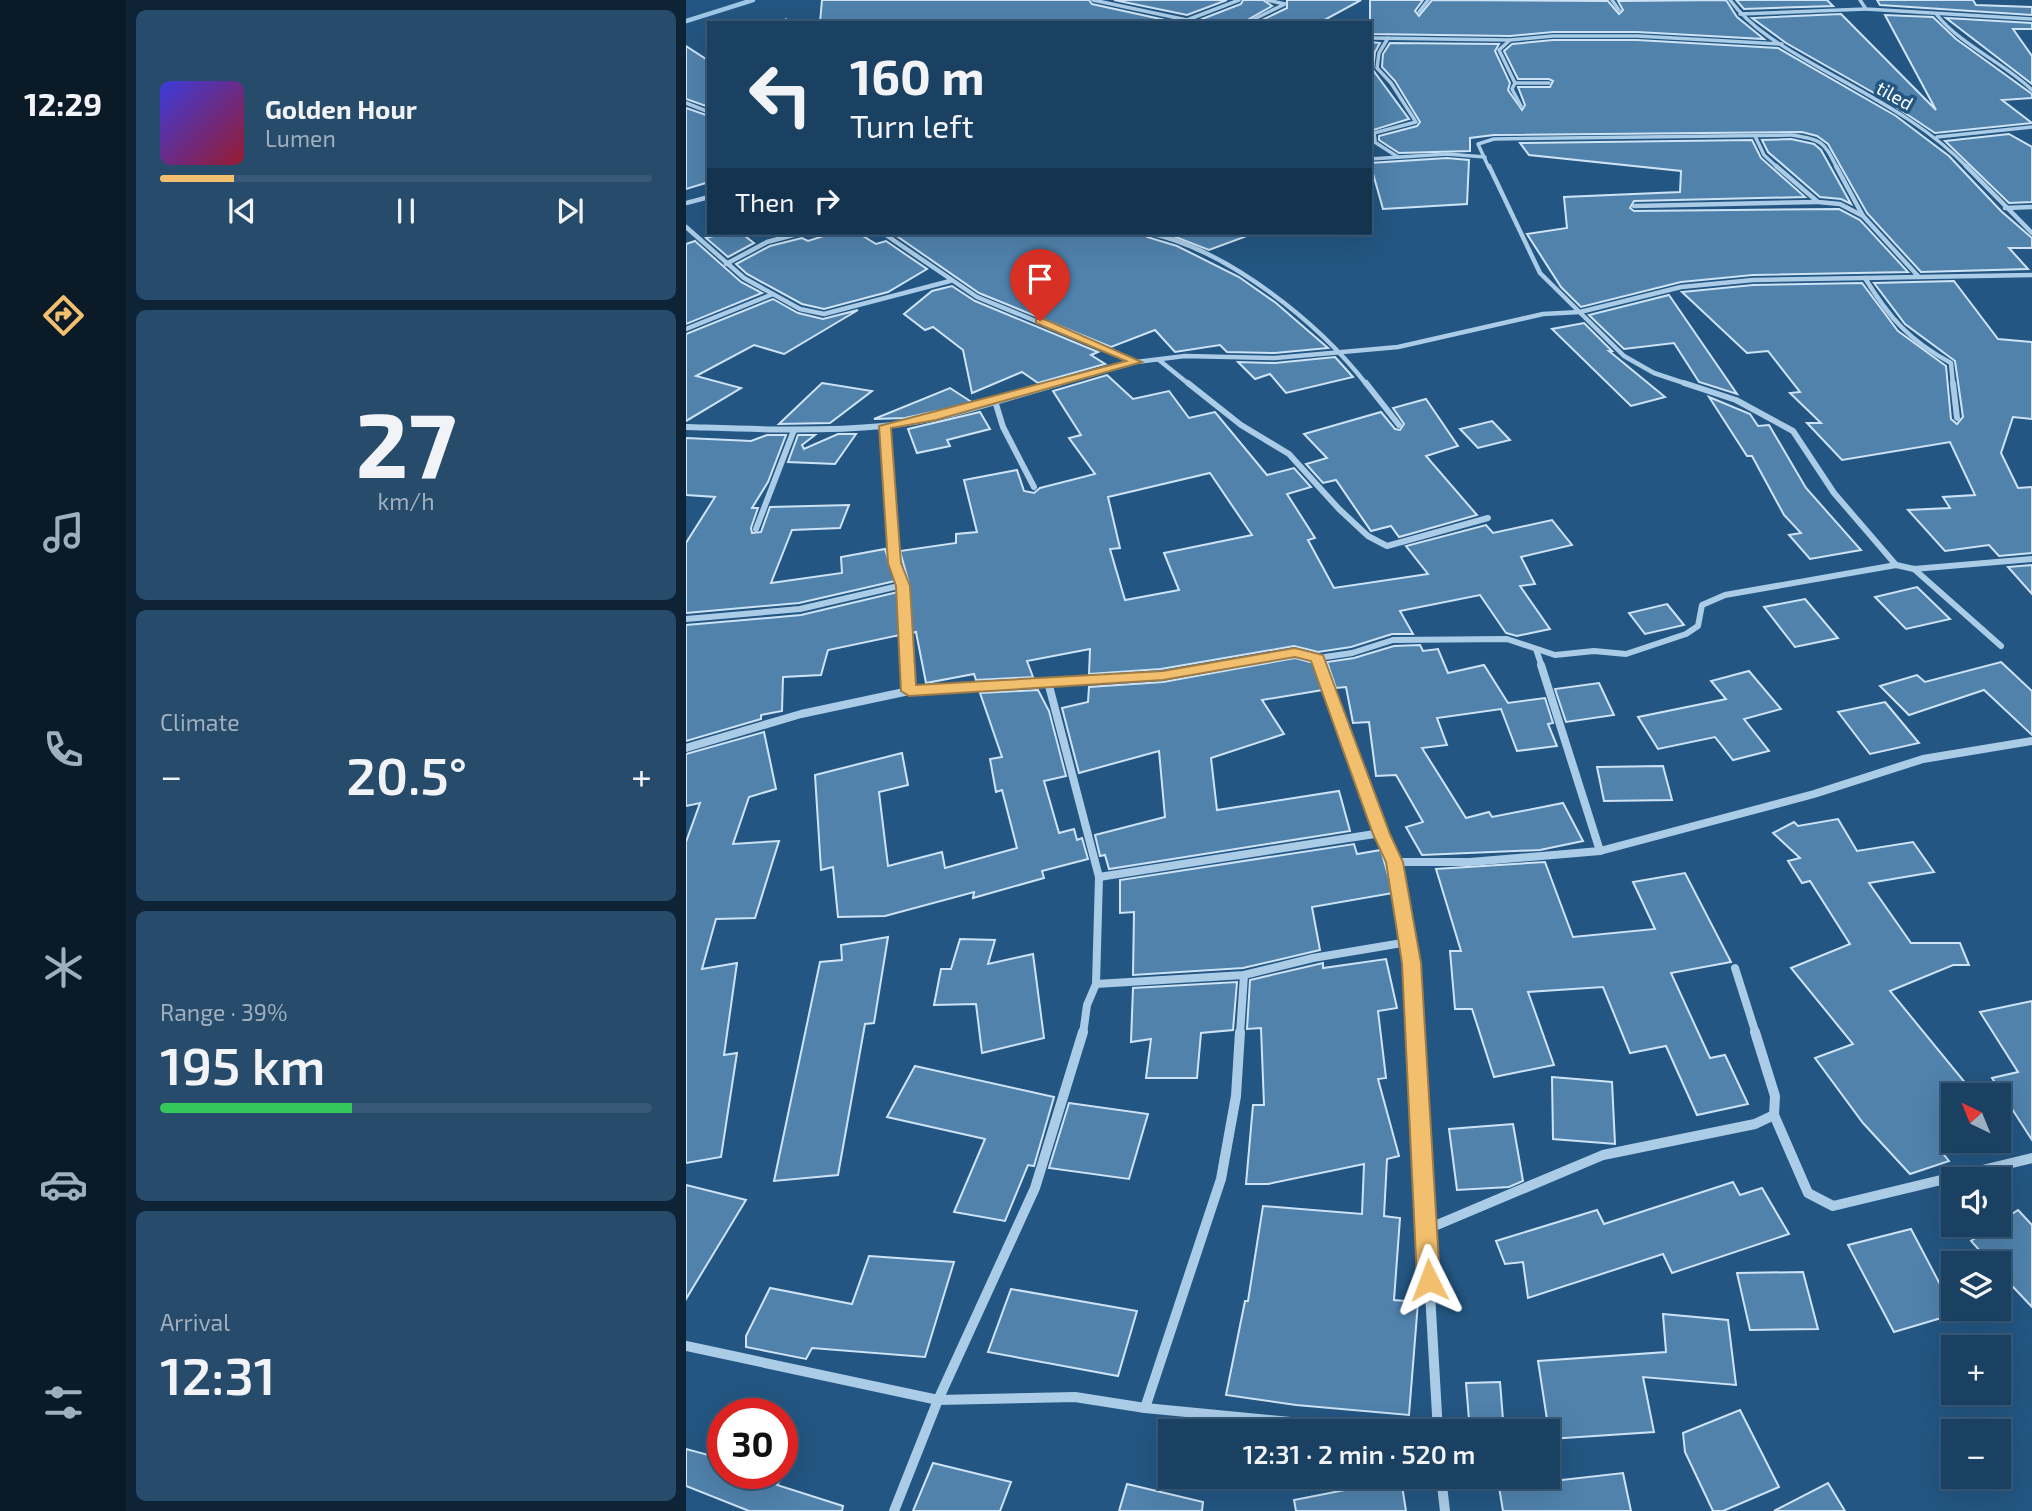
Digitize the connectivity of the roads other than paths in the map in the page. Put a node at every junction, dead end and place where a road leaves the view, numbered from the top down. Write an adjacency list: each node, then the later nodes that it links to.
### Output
1 (1093, 0): 14 (street)
2 (1239, 0): 14 (street)
3 (1267, 0): 16 (street)
4 (1428, 0): 10 (street)
5 (1612, 0): 9 (street)
6 (1730, 0): 11 (street, tiled)
7 (1860, 0): 8 (street)
8 (1866, 9): 11 (street); 12 (street)
9 (1619, 10)
10 (1419, 12)
11 (1740, 14): 20 (street, tiled)
12 (1937, 15): 13 (street); 23 (street)
13 (2032, 19)
14 (1187, 20): 15 (street)
15 (1192, 21)
16 (1250, 21)
17 (1372, 38): 18 (street)
18 (1388, 38): 19 (street); 30 (street)
19 (1510, 40): 20 (street); 21 (street)
20 (1782, 44): 29 (street, tiled)
21 (1515, 83): 22 (street); 25 (street)
22 (1549, 83)
23 (2032, 90)
24 (686, 103): 26 (street)
25 (1521, 107)
26 (707, 111)
27 (2032, 127): 29 (street)
28 (1755, 136): 31 (street); 35 (street); 40 (street)
29 (1936, 137): 39 (street, tiled)
30 (1373, 139): 32 (street)
31 (1485, 157): 32 (street); 52 (street)
32 (1398, 158): 33 (street)
33 (1372, 159)
34 (707, 198): 36 (street)
35 (1818, 202): 37 (street); 40 (street)
36 (686, 203)
37 (1634, 206)
38 (2032, 207): 39 (street)
39 (2006, 208): 42 (street, tiled)
40 (1863, 216): 48 (street)
41 (686, 228): 46 (street)
42 (2032, 233)
43 (793, 235): 46 (street)
44 (886, 235): 50 (street)
45 (1158, 235): 54 (street)
46 (726, 264): 51 (street)
47 (2032, 275): 48 (street)
48 (1918, 276): 49 (street)
49 (1866, 278): 52 (street); 58 (street)
50 (950, 281): 51 (street); 56 (street)
51 (774, 294): 53 (street)
52 (1580, 312): 54 (street); 67 (street)
53 (686, 328)
54 (1343, 354): 55 (street); 59 (street)
55 (1160, 360): 56 (street); 64 (street)
56 (1136, 362): 57 (street)
57 (995, 401): 60 (street); 63 (street)
58 (1957, 418)
59 (1399, 425)
60 (885, 426): 62 (street); 69 (street)
61 (686, 427): 62 (street)
62 (794, 430): 65 (street)
63 (1034, 487)
64 (1488, 518)
65 (756, 529)
66 (2032, 559): 68 (street)
67 (1896, 565): 68 (street); 72 (street)
68 (1914, 569): 71 (street)
69 (903, 586): 70 (street); 75 (street)
70 (686, 619)
71 (2001, 646)
72 (1536, 649): 73 (street); 79 (street)
73 (1318, 658): 74 (street); 78 (street)
74 (1048, 682): 75 (street); 81 (street)
75 (909, 691): 77 (street)
76 (2032, 741): 79 (street)
77 (686, 748)
78 (1381, 834): 80 (street); 81 (street)
79 (1600, 851): 80 (street)
80 (1395, 862): 82 (street)
81 (1099, 877): 85 (street)
82 (1408, 942): 84 (street); 88 (street)
83 (1734, 968): 86 (street)
84 (1244, 975): 85 (street); 91 (street)
85 (1096, 984): 90 (street)
86 (1774, 1115): 87 (street); 88 (street)
87 (2032, 1158)
88 (1426, 1230): 93 (street)
89 (686, 1346): 90 (street)
90 (937, 1400): 91 (street); 95 (street)
91 (1145, 1408): 92 (street)
92 (1260, 1419)
93 (1437, 1419)
94 (1443, 1489): 96 (street)
95 (894, 1511)
96 (1446, 1511)

